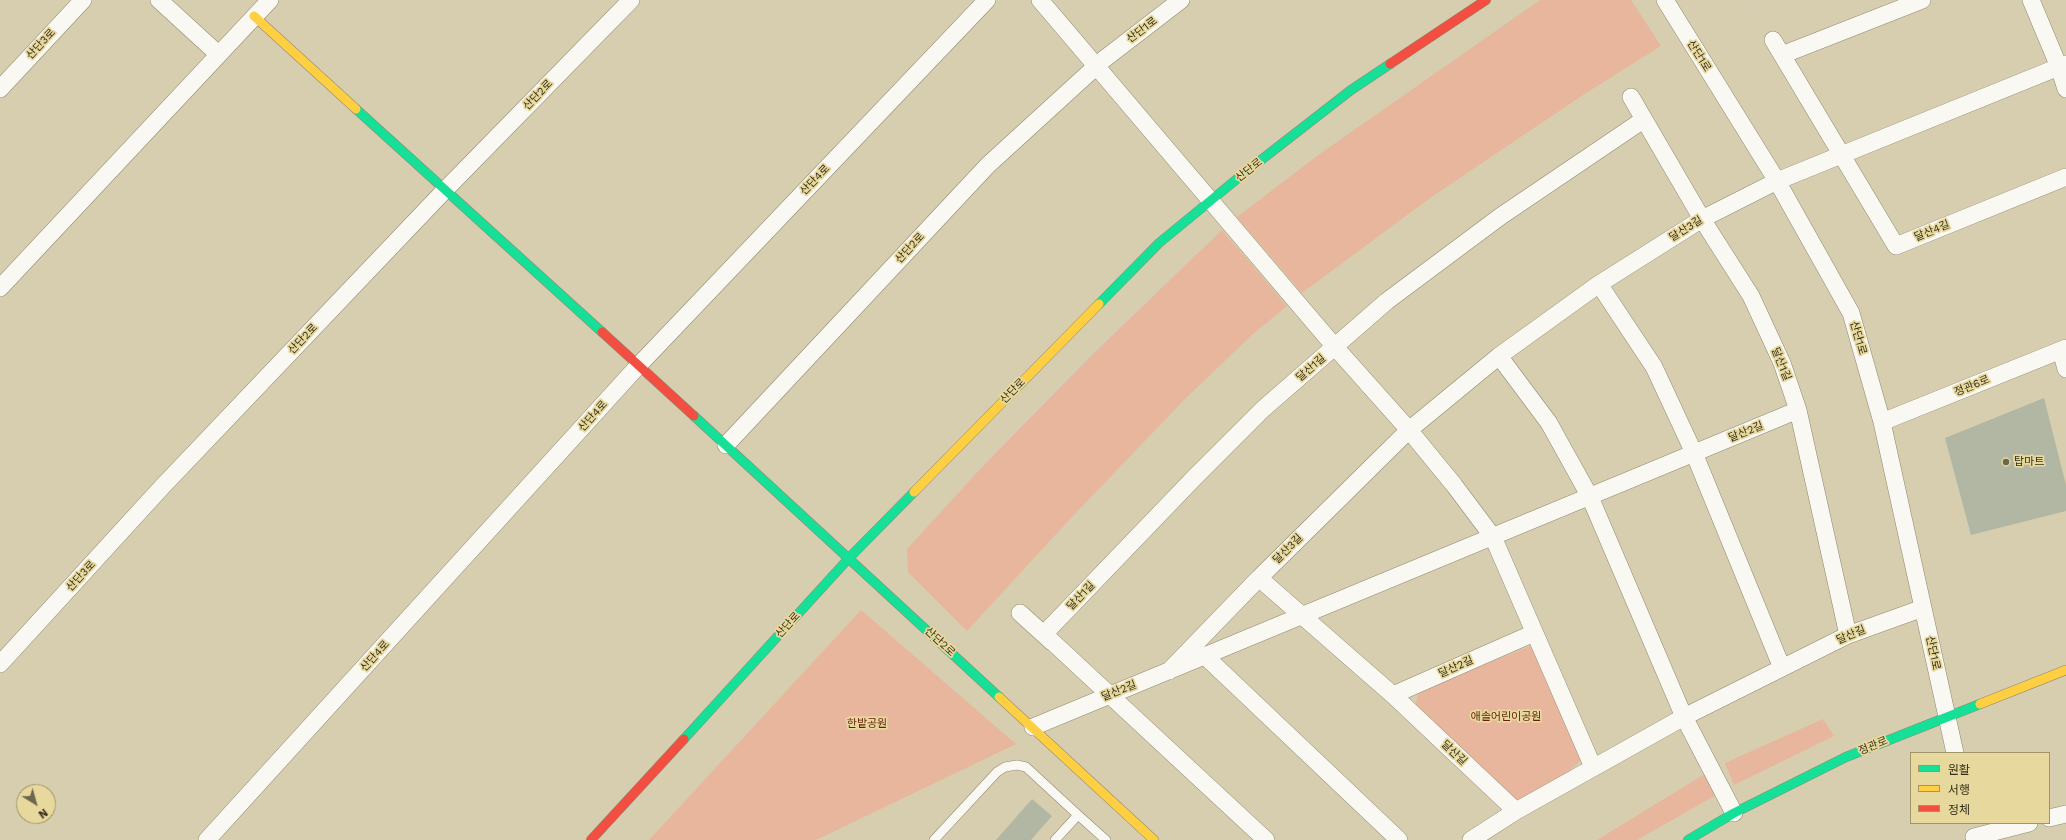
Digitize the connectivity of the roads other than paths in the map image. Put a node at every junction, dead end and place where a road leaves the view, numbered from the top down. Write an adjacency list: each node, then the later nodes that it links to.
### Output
1 (83, 0): 18 (street, 산단3로)
2 (159, 0): 14 (street)
3 (270, 0): 12 (street)
4 (631, 0): 25 (street, 산단2로)
5 (987, 0): 33 (street, 산단4로)
6 (1040, 0): 26 (street)
7 (1181, 0): 16 (street, 산단1로)
8 (1486, 0): 26 (street, 산단로)
9 (1665, 0): 24 (street, 산단1로)
10 (1922, 0): 15 (street)
11 (2031, 0): 17 (street)
12 (254, 16): 14 (street); 25 (street, 산단2로)
13 (1773, 40): 15 (street, 달산4길)
14 (218, 54): 29 (street)
15 (1782, 56): 22 (street, 달산4길)
16 (1103, 60): 38 (street, 산단2로)
17 (2062, 65): 19 (street); 22 (street)
18 (0, 89)
19 (2066, 89)
20 (1631, 97): 21 (street, 달산1길)
21 (1644, 120): 27 (street, 달산1길); 30 (street, 달산1길)
22 (1842, 155): 23 (street, 달산4길); 24 (street, 달산3길)
23 (2066, 177)
24 (1777, 181): 27 (street, 달산3길); 36 (street, 산단1로)
25 (445, 190): 33 (street, 산단2로); 40 (street, 산단2로)
26 (1211, 201): 30 (street); 43 (street, 산단로)
27 (1702, 219): 28 (street, 달산3길); 35 (street, 달산1길)
28 (1599, 284): 32 (street, 달산3길); 39 (street)
29 (0, 288)
30 (1335, 347): 37 (street, 달산1길); 50 (street, 달산1길)
31 (2064, 349): 34 (street, 정관6로); 36 (street, 정관6로)
32 (1499, 356): 37 (street, 달산3길); 41 (street)
33 (638, 366): 38 (street, 산단2로); 70 (street, 산단4로)
34 (2066, 369)
35 (1798, 410): 39 (street, 달산2길); 49 (street, 달산1길)
36 (1882, 422): 45 (street, 산단1로)
37 (1409, 430): 42 (street); 44 (street, 달산3길)
38 (726, 445): 43 (street, 산단2로)
39 (1694, 453): 41 (street, 달산2길); 53 (street)
40 (161, 488): 52 (street, 산단3로)
41 (1590, 497): 42 (street, 달산2길); 58 (street)
42 (1493, 537): 47 (street, 달산2길); 48 (street)
43 (849, 558): 60 (street, 산단2로); 71 (street, 산단로)
44 (1258, 578): 47 (street); 55 (street, 달산3길)
45 (1923, 608): 49 (street, 달산길); 59 (street, 산단1로)
46 (1020, 613): 50 (street)
47 (1301, 616): 51 (street, 달산2길); 56 (street)
48 (1534, 633): 56 (street, 달산2길); 62 (street)
49 (1848, 635): 53 (street, 달산길)
50 (1057, 646): 57 (street, 달산1길)
51 (1205, 656): 55 (street, 달산2길); 77 (street)
52 (0, 664)
53 (1782, 668): 58 (street, 달산길)
54 (2066, 670): 59 (street, 정관로)
55 (1169, 671): 57 (street, 달산2길)
56 (1393, 695): 63 (street, 달산길)
57 (1108, 696): 60 (street, 달산2길); 76 (street, 달산1길)
58 (1684, 717): 62 (street, 달산길); 64 (street)
59 (1947, 717): 61 (street, 산단1로); 64 (street, 정관로)
60 (1033, 727): 75 (street, 산단2로)
61 (1955, 752)
62 (1593, 767): 63 (street, 달산길)
63 (1516, 811): 78 (street, 달산길)
64 (1734, 813): 79 (street, 정관로)
65 (2066, 814): 67 (street)
66 (1078, 815): 72 (lane); 73 (lane); 74 (lane)
67 (2050, 818)
68 (2023, 824): 69 (street)
69 (1973, 833)
70 (207, 840)
71 (591, 840)
72 (934, 840)
73 (1055, 840)
74 (1106, 840)
75 (1154, 840)
76 (1266, 840)
77 (1399, 840)
78 (1471, 840)
79 (1688, 840)

